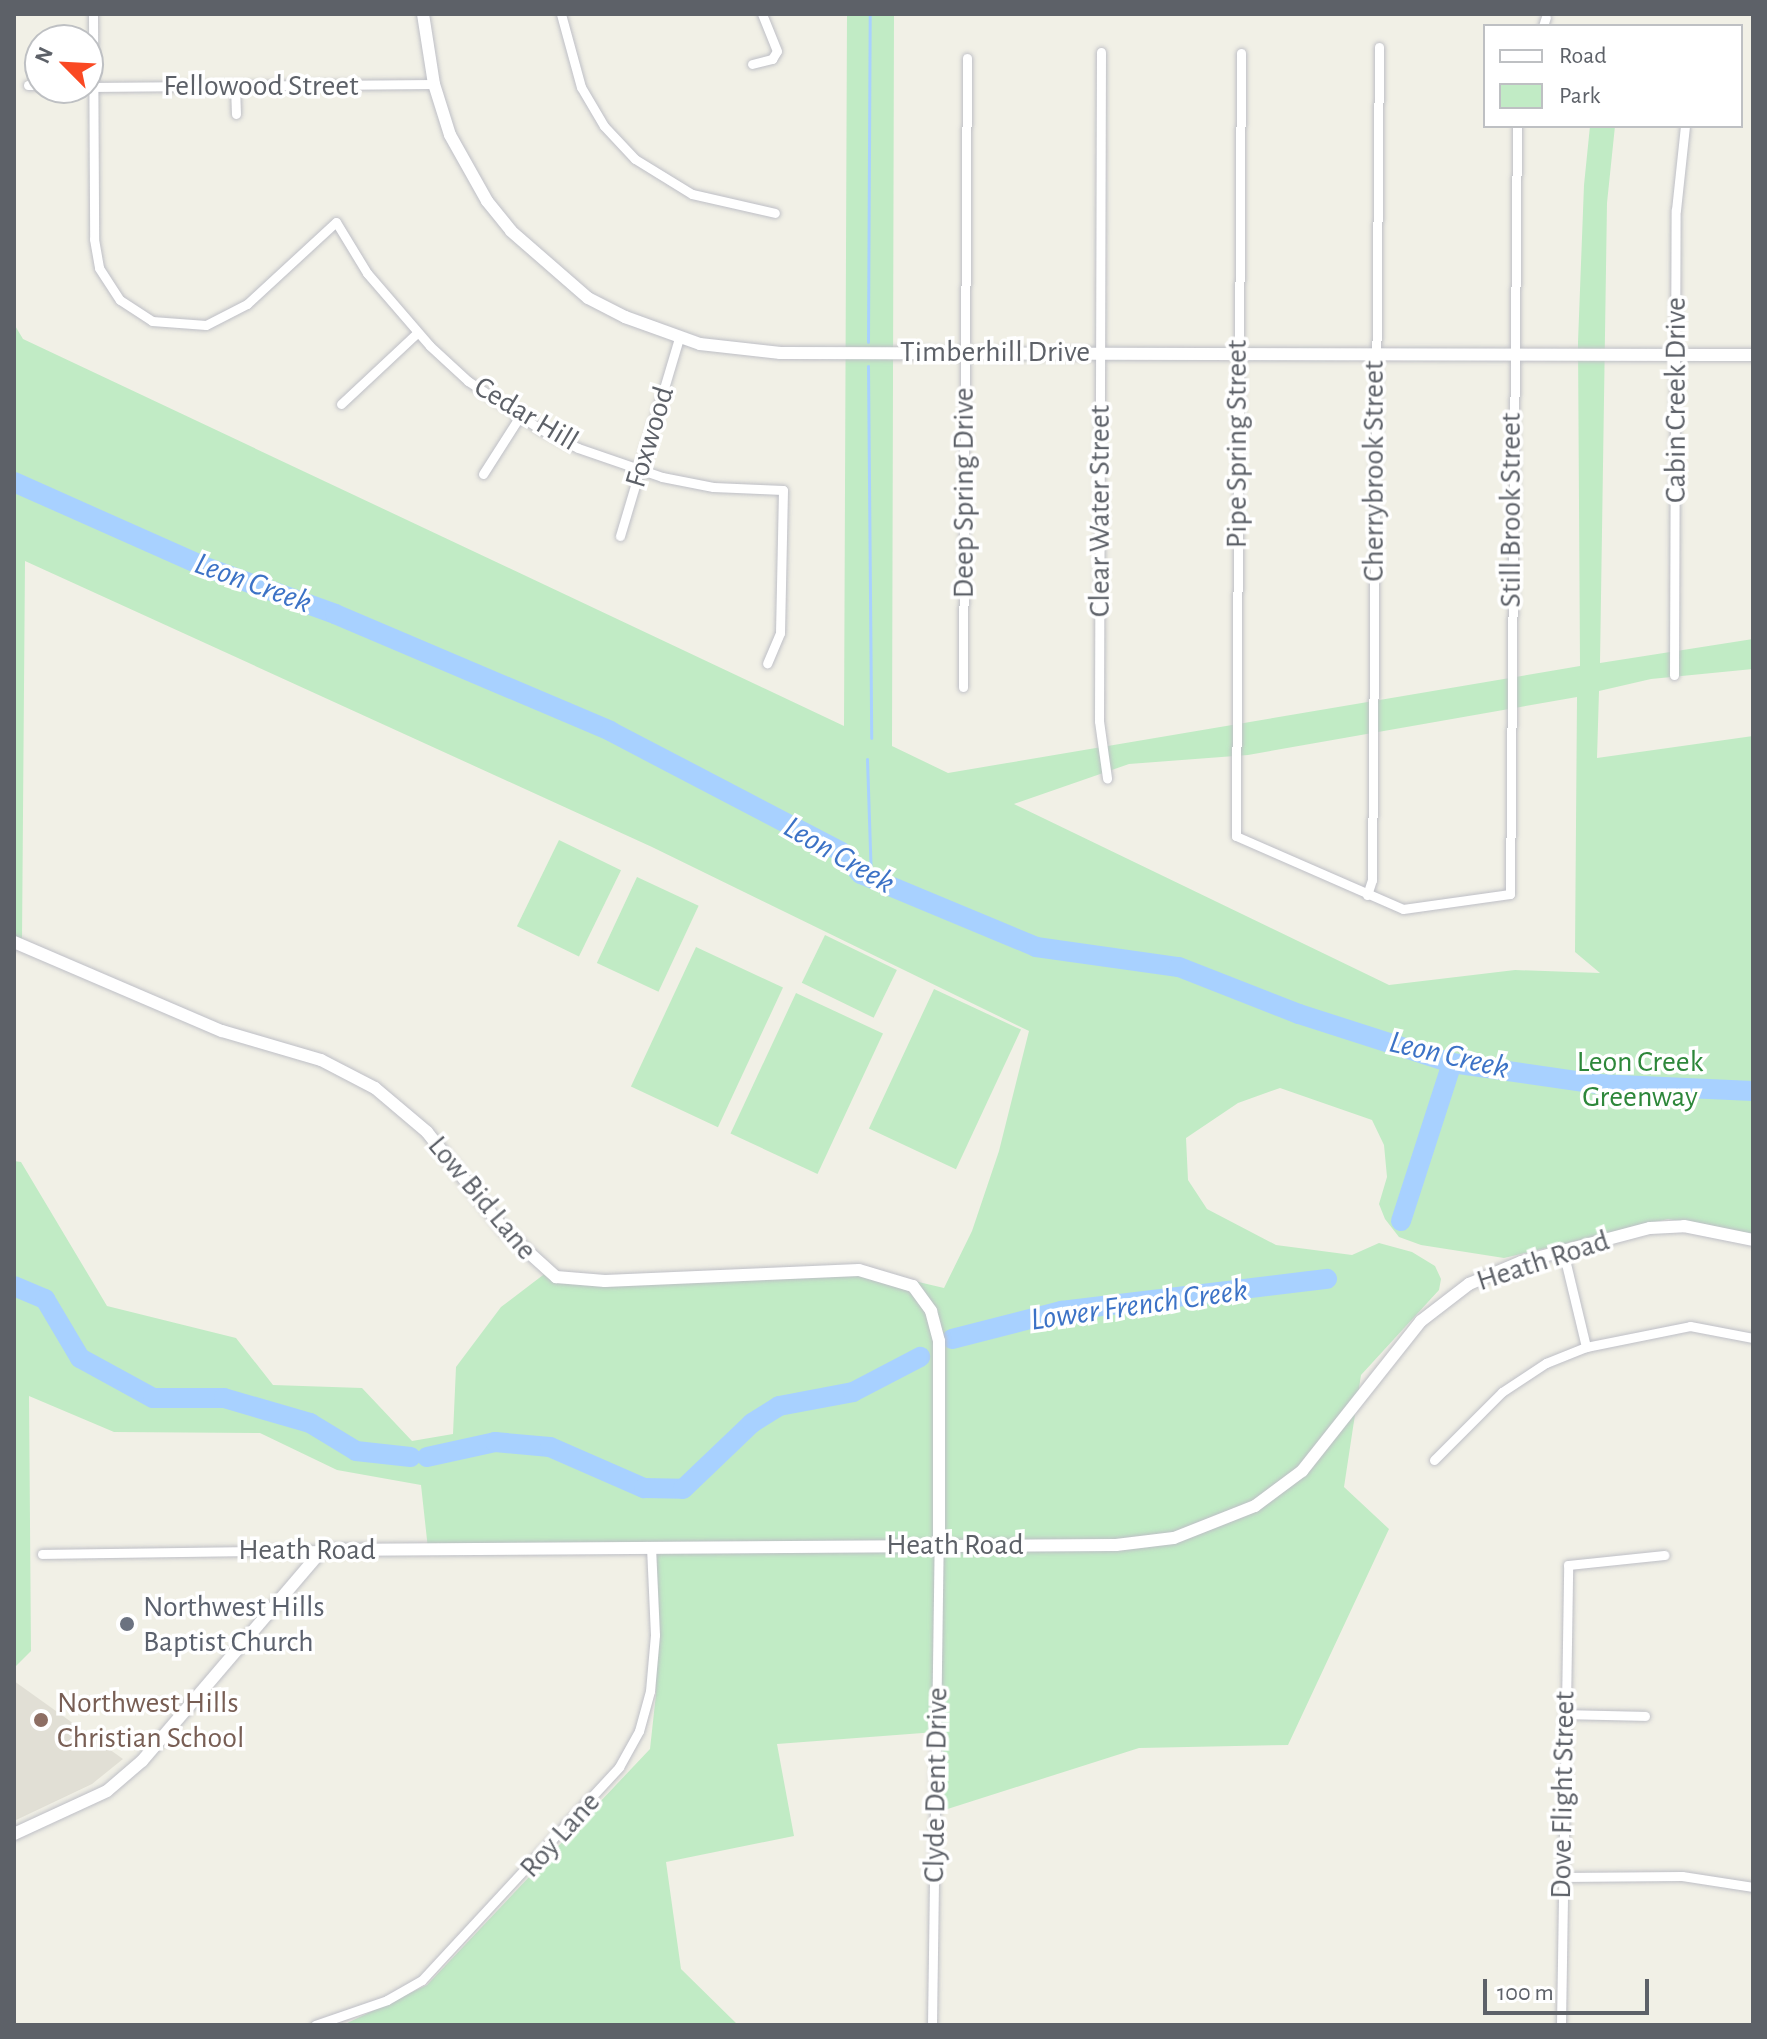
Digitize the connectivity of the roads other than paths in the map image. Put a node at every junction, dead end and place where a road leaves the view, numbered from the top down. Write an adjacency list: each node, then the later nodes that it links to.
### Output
1 (423, 14): 9 (street, Timberhill Drive)
2 (561, 14): 16 (street)
3 (762, 14): 8 (street)
4 (1379, 47): 22 (street, Cherrybrook Street)
5 (1101, 52): 20 (street, Clear Water Street)
6 (1241, 53): 21 (street, Pipe Spring Street)
7 (967, 58): 19 (street, Deep Spring Drive)
8 (752, 64)
9 (434, 84): 10 (street, Fellowood Street); 18 (street, Timberhill Drive)
10 (235, 86): 11 (street, Fellowood Street); 13 (street)
11 (104, 87)
12 (91, 104): 17 (street, Cedar Hill)
13 (236, 114)
14 (1517, 128): 23 (street, Still Brook Street)
15 (1685, 128): 25 (street, Cabin Creek Drive)
16 (775, 213)
17 (417, 333): 26 (street); 27 (street, Cedar Hill)
18 (679, 338): 19 (street, Timberhill Drive); 28 (street, Foxwood)
19 (965, 352): 20 (street, Timberhill Drive); 33 (street, Deep Spring Drive)
20 (1101, 352): 21 (street, Timberhill Drive); 34 (street, Clear Water Street)
21 (1237, 354): 22 (street, Timberhill Drive); 35 (street, Pipe Spring Street)
22 (1375, 354): 23 (street, Timberhill Drive); 35 (street, Cherrybrook Street)
23 (1512, 355): 25 (street, Timberhill Drive); 35 (street, Still Brook Street)
24 (1753, 355): 25 (street, Timberhill Drive)
25 (1676, 356): 32 (street, Cabin Creek Drive)
26 (341, 404)
27 (520, 416): 28 (street, Cedar Hill); 29 (street)
28 (640, 470): 30 (street, Foxwood); 31 (street, Cedar Hill)
29 (483, 474)
30 (620, 536)
31 (767, 663)
32 (1674, 675)
33 (963, 687)
34 (1107, 778)
35 (1367, 895)
36 (14, 942): 42 (street, Low Bid Lane)
37 (1753, 1240): 38 (street, Heath Road)
38 (1563, 1251): 40 (street); 42 (street, Heath Road)
39 (1753, 1338): 40 (street)
40 (1586, 1347): 41 (street)
41 (1434, 1460)
42 (939, 1545): 43 (street, Heath Road); 53 (street, Clyde Dent Drive)
43 (651, 1548): 44 (street, Heath Road); 52 (street, Roy Lane)
44 (322, 1550): 45 (street, Heath Road); 49 (street)
45 (42, 1554)
46 (1664, 1555): 47 (street, Dove Flight Street)
47 (1565, 1714): 48 (street); 50 (street, Dove Flight Street)
48 (1645, 1716)
49 (14, 1834)
50 (1561, 1877): 51 (street); 54 (street, Dove Flight Street)
51 (1753, 1887)
52 (315, 2025)
53 (932, 2025)
54 (1561, 2025)

